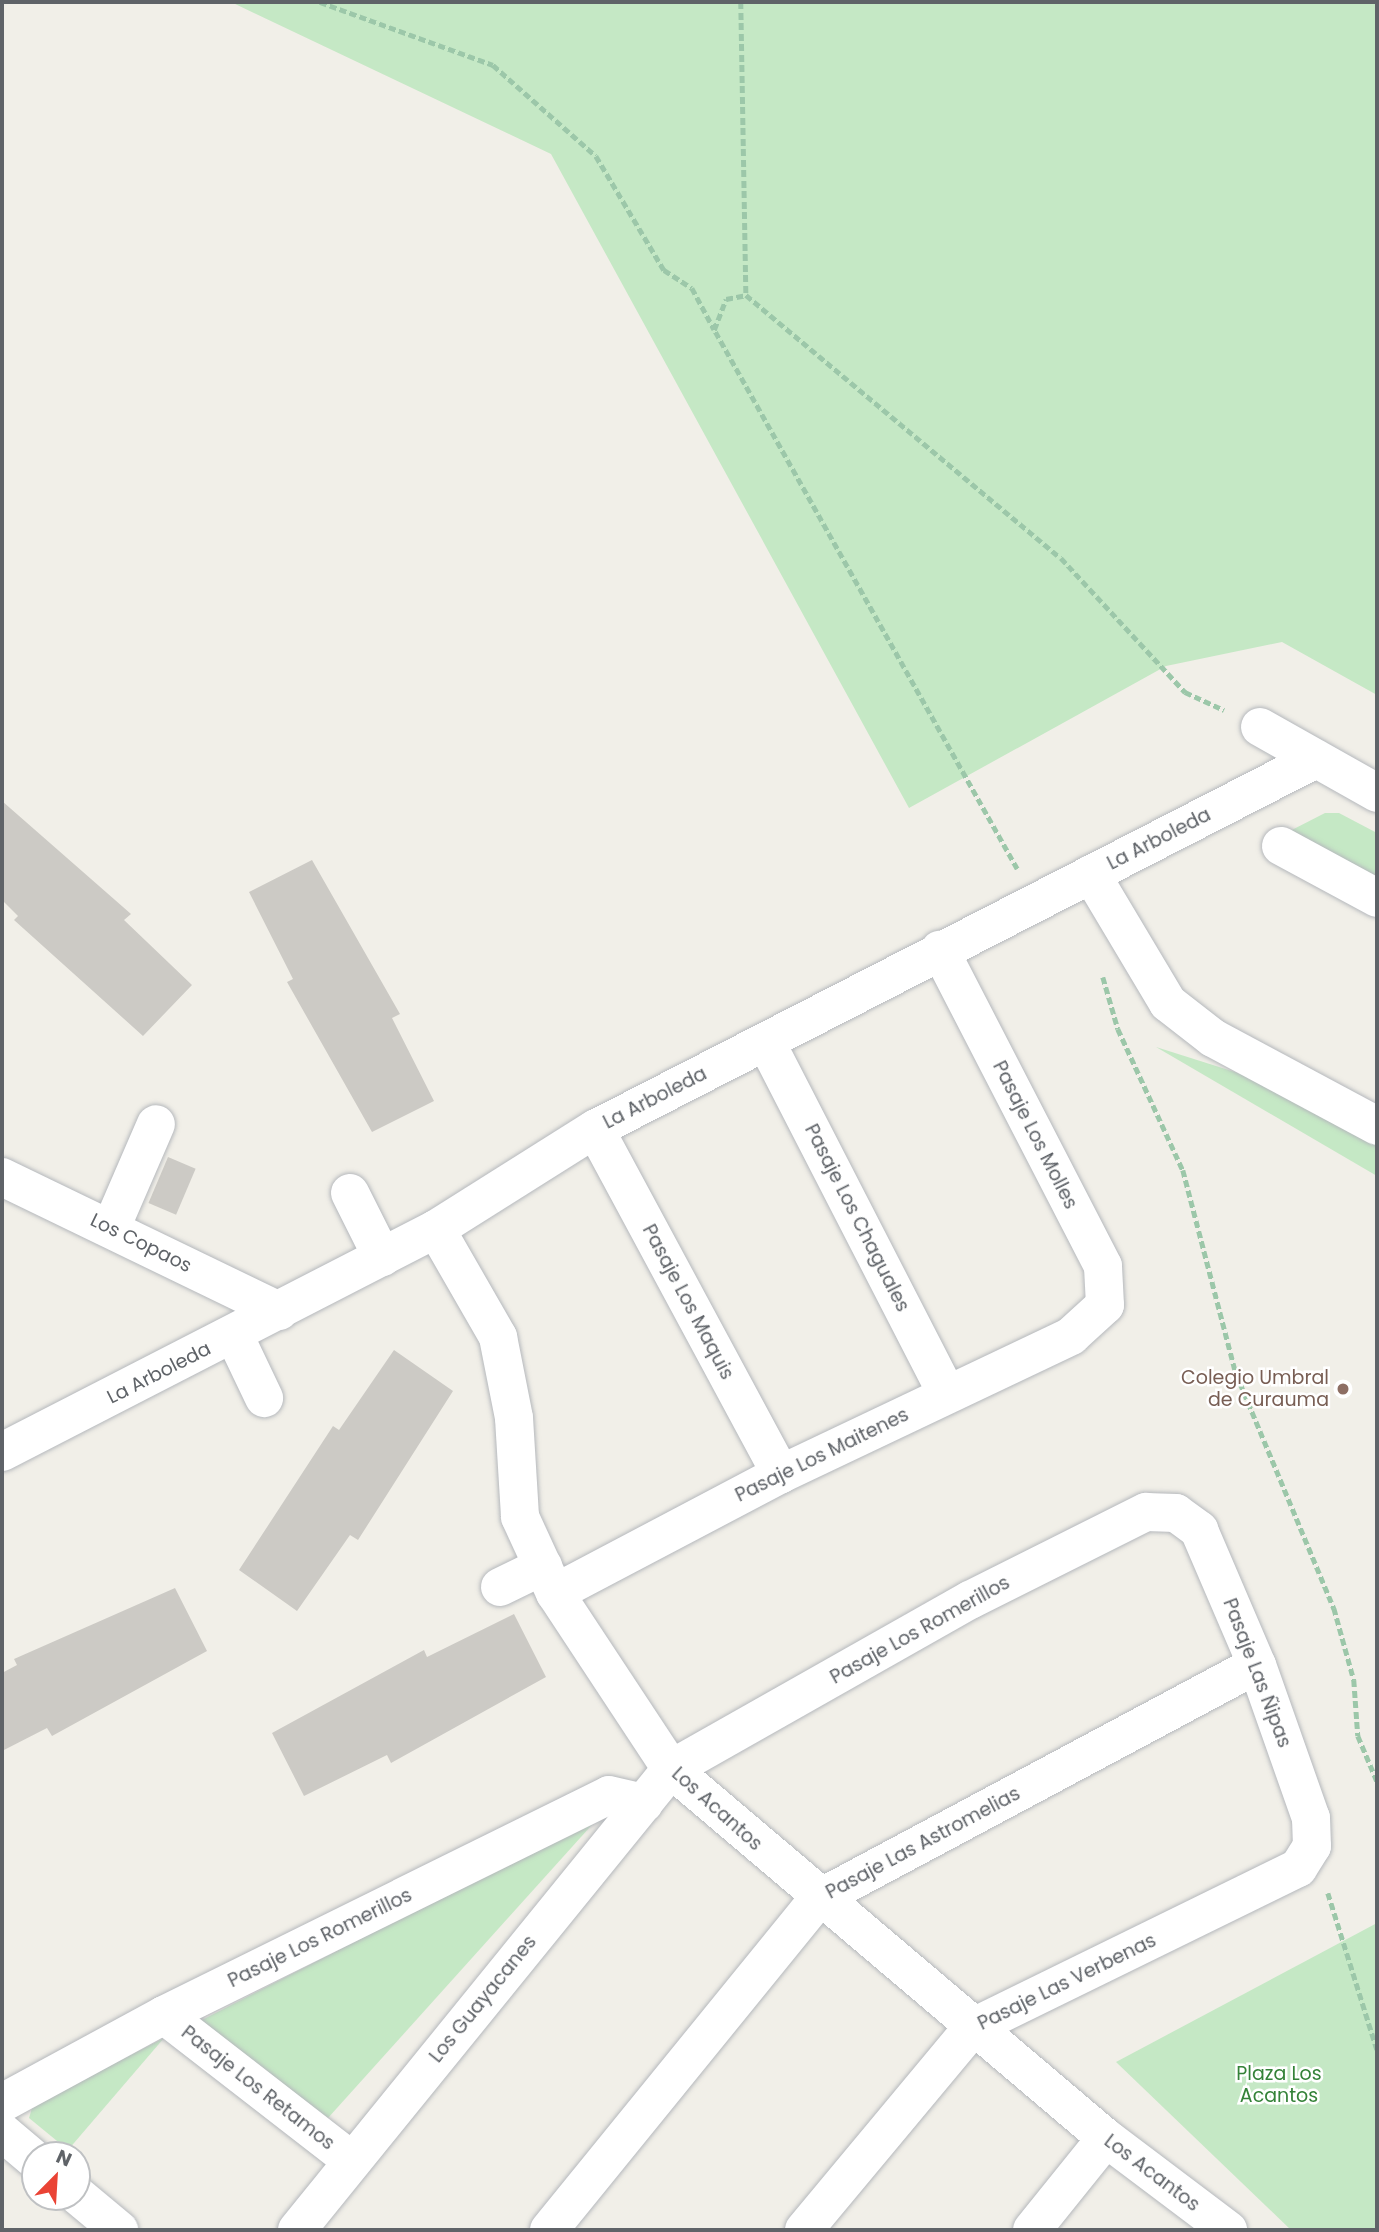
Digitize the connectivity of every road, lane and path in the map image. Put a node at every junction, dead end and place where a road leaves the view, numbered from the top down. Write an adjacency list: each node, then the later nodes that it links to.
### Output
1 (320, 2): 4 (path)
2 (741, 2): 3 (path)
3 (746, 295): 4 (path); 5 (path)
4 (714, 330): 11 (path)
5 (1260, 727): 6 (street)
6 (1316, 759): 7 (street); 9 (street, La Arboleda)
7 (1377, 793)
8 (1281, 846): 10 (street)
9 (1091, 874): 11 (street, La Arboleda); 16 (street)
10 (1377, 898)
11 (1036, 901): 12 (street, La Arboleda)
12 (940, 950): 14 (street, La Arboleda); 24 (street, Pasaje Los Molles)
13 (1099, 964): 35 (path)
14 (766, 1042): 17 (street, La Arboleda); 26 (street, Pasaje Los Chaguales)
15 (156, 1124): 20 (street)
16 (1377, 1126)
17 (595, 1129): 21 (street, La Arboleda); 29 (street, Pasaje Los Maquis)
18 (2, 1177): 20 (street, Los Copaos)
19 (350, 1194): 22 (street)
20 (111, 1228): 23 (street, Los Copaos)
21 (436, 1229): 22 (street, La Arboleda); 31 (street, Los Acantos)
22 (382, 1257): 23 (street, La Arboleda)
23 (279, 1311): 25 (street, La Arboleda)
24 (1091, 1321): 26 (street, Pasaje Los Maitenes)
25 (234, 1335): 27 (street); 28 (street, La Arboleda)
26 (947, 1394): 29 (street, Pasaje Los Maitenes)
27 (264, 1398)
28 (10, 1439)
29 (781, 1474): 31 (street, Pasaje Los Maitenes)
30 (1176, 1513): 33 (street, Pasaje Las Ñipas); 34 (street, Pasaje Los Romerillos)
31 (549, 1579): 32 (street, Pasaje Los Maitenes); 34 (street, Los Acantos)
32 (500, 1587)
33 (1257, 1665): 37 (street, Pasaje Las Ñipas); 38 (street, Pasaje Las Astromelias)
34 (671, 1769): 36 (street, Los Guayacanes); 38 (street, Los Acantos)
35 (1377, 1780)
36 (644, 1803): 39 (street, Pasaje Los Romerillos); 46 (street, Los Guayacanes)
37 (1312, 1846): 40 (street, Pasaje Las Verbenas); 41 (path)
38 (818, 1899): 40 (street, Los Acantos); 50 (street, Pasaje Las Astromelias)
39 (164, 2015): 42 (street, Pasaje Los Romerillos); 46 (street, Pasaje Los Retamos)
40 (973, 2027): 44 (street, Los Acantos); 51 (street, Pasaje Las Verbenas)
41 (1377, 2049)
42 (2, 2103)
43 (2, 2132): 45 (street)
44 (1106, 2138): 52 (street); 53 (street, Los Acantos)
45 (21, 2148)
46 (351, 2160): 49 (street, Los Guayacanes)
47 (91, 2207): 48 (street)
48 (119, 2230)
49 (296, 2230)
50 (549, 2230)
51 (804, 2230)
52 (1032, 2230)
53 (1227, 2230)

